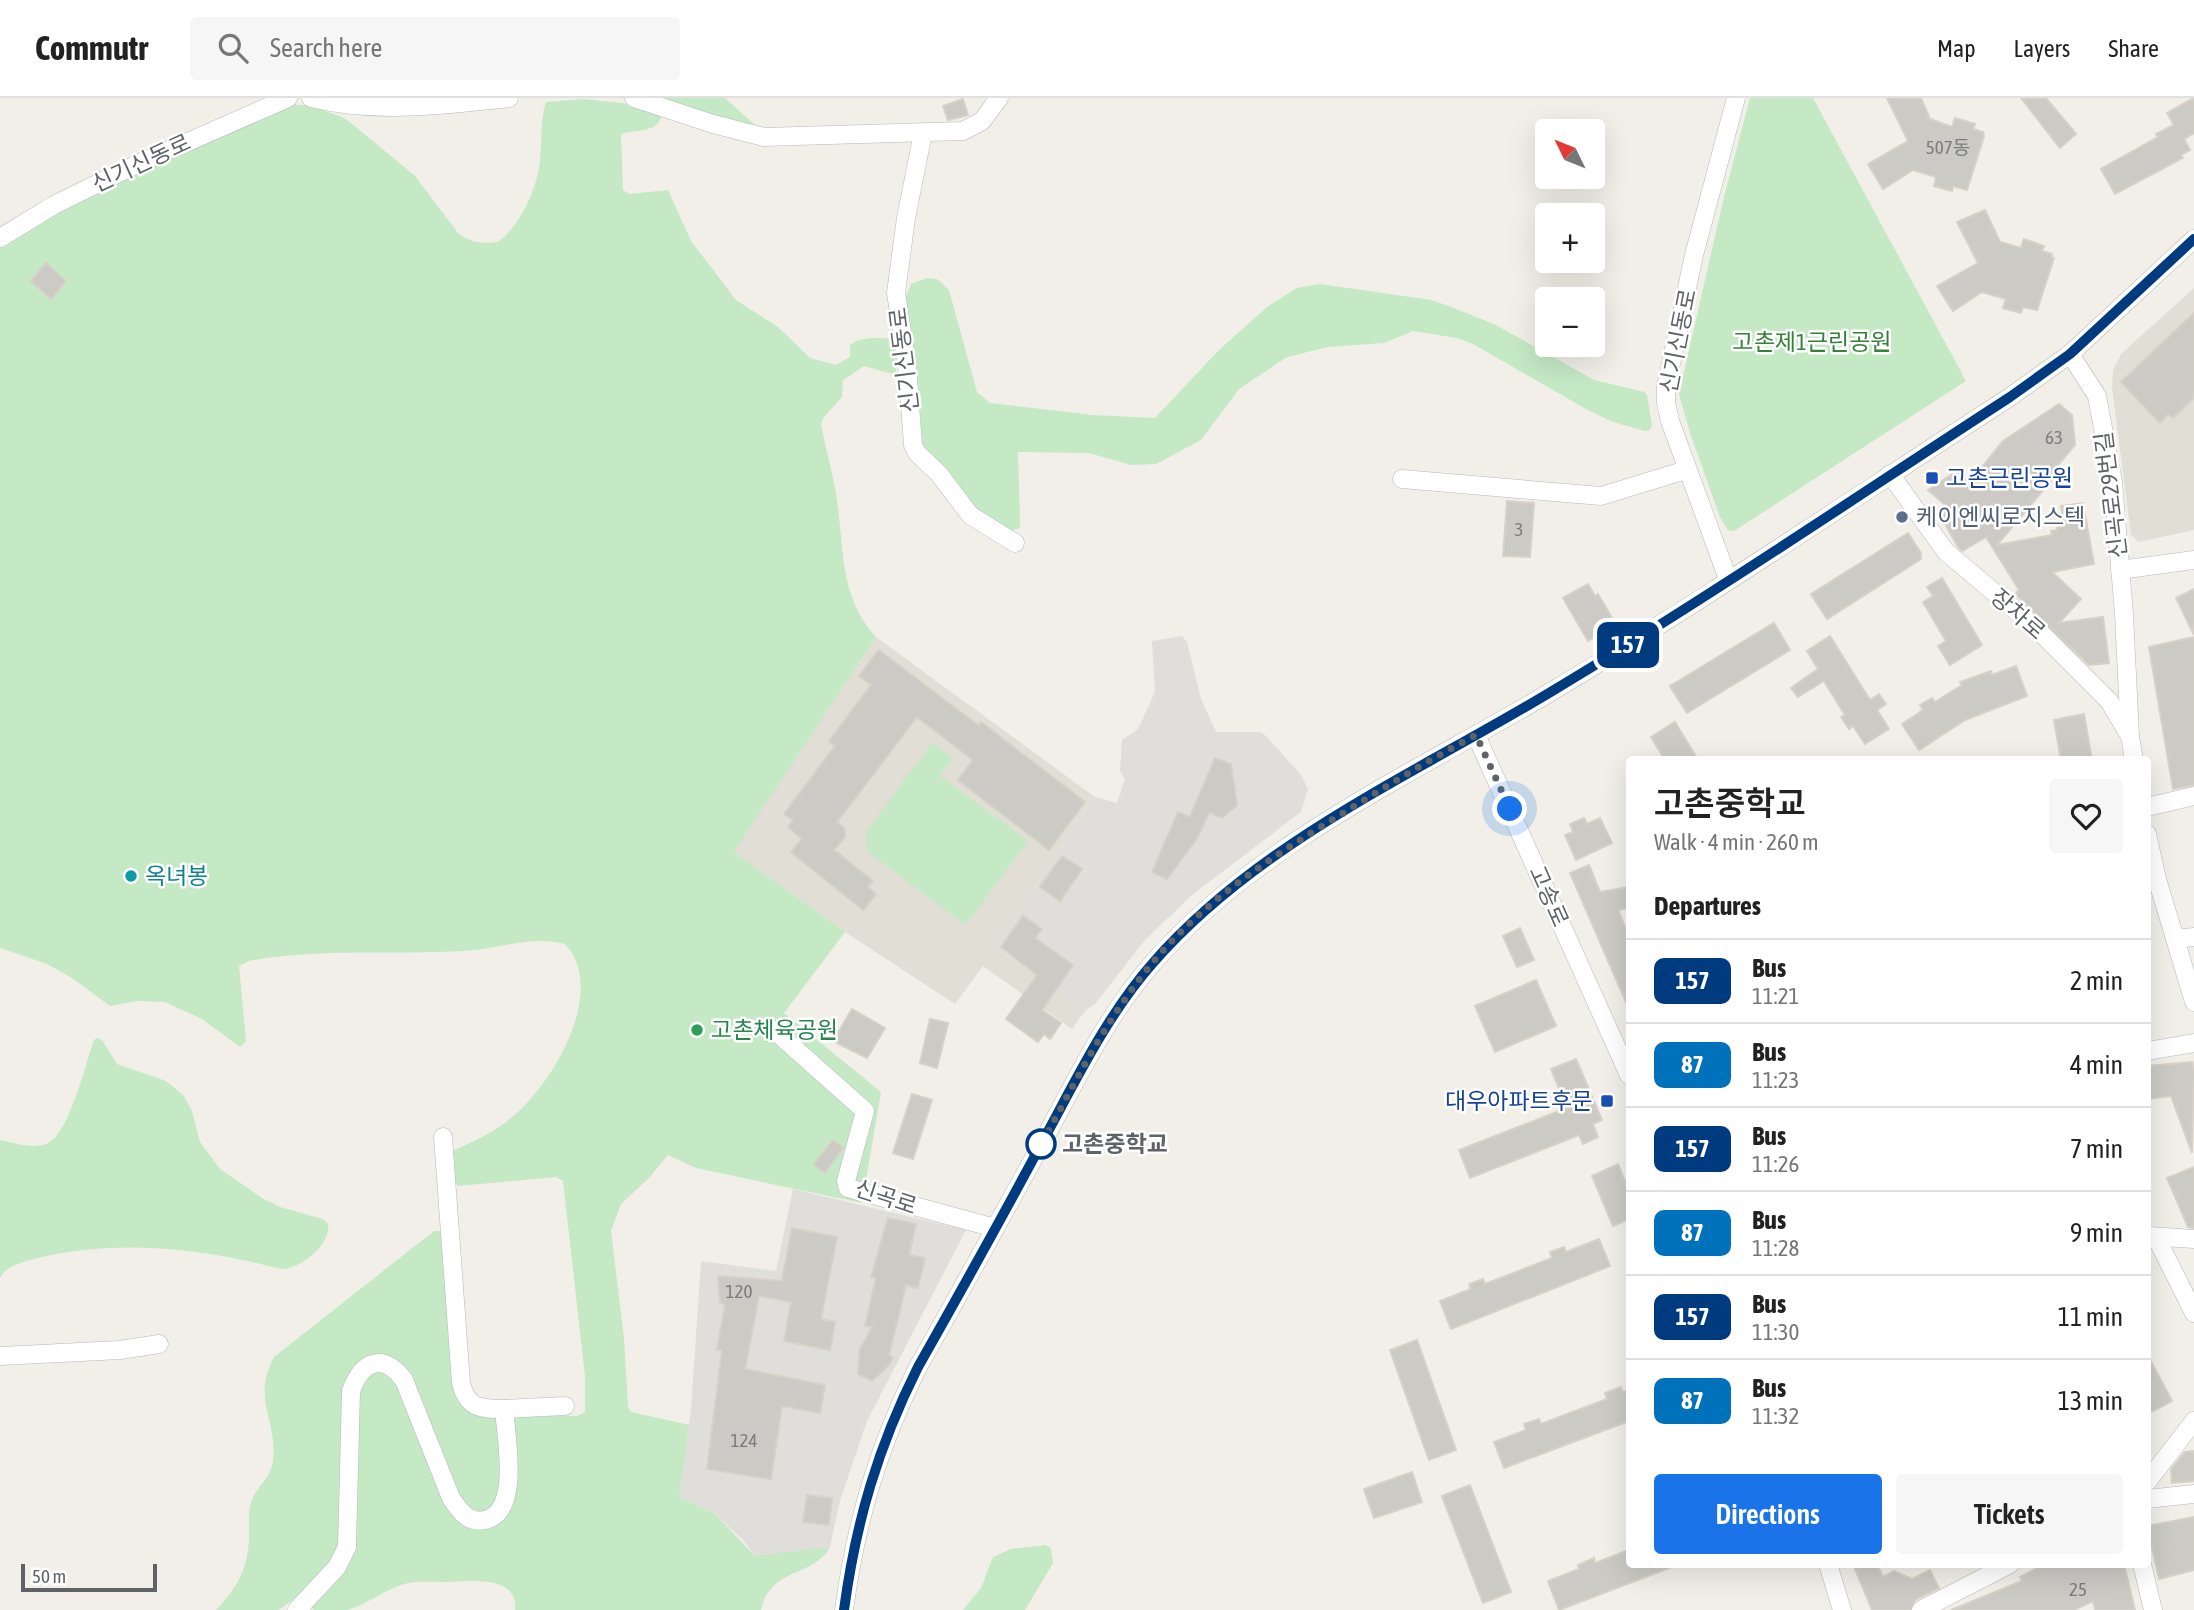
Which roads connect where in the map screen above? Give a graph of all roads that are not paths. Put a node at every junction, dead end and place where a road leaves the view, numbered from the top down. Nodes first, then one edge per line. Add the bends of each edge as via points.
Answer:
1 (288, 98) edge
2 (311, 98) edge
3 (509, 98) edge
4 (634, 98) edge
5 (999, 98) edge
6 (1736, 98) edge
7 (923, 133) junction
8 (0, 238) edge
9 (2194, 239) edge
10 (2070, 354) junction
11 (1686, 470) junction
12 (1890, 474) junction
13 (1402, 479) dead end
14 (1014, 543) dead end
15 (2194, 560) edge
16 (2120, 570) junction
17 (1728, 579) junction
18 (1476, 735) junction
19 (2130, 736) junction
20 (2133, 756) edge
21 (2194, 796) edge
22 (2151, 806) edge
23 (2151, 848) edge
24 (2194, 937) edge
25 (2176, 939) junction
26 (2194, 1002) edge
27 (774, 1030) dead end
28 (2194, 1043) edge
29 (2151, 1050) edge
30 (1625, 1057) edge
31 (443, 1137) dead end
32 (995, 1228) junction
33 (2152, 1236) edge
34 (2194, 1239) edge
35 (2194, 1314) edge
36 (159, 1345) dead end
37 (0, 1356) edge
38 (565, 1406) dead end
39 (504, 1409) junction
40 (2194, 1421) edge
41 (2151, 1477) edge
42 (2194, 1494) edge
43 (2151, 1499) edge
44 (1829, 1568) edge
45 (2002, 1568) edge
46 (2143, 1568) edge
47 (297, 1610) edge
48 (844, 1610) edge
49 (1842, 1610) edge
50 (1921, 1610) edge
51 (2153, 1610) edge

1 - 8 street, 신기신동로 via 64,200
2 - 3 street via 340,105 412,107
4 - 7 street via 764,137
5 - 7 street via 973,127
6 - 11 street, 신기신동로 via 1694,255 1666,387 1666,403
7 - 14 street, 신기신동로 via 896,293 913,445 970,515
9 - 10 street
10 - 12 street
10 - 16 street, 신곡로29번길 via 2089,381 2102,414
11 - 13 street via 1601,496
11 - 17 street, 신기신동로
12 - 17 street
12 - 19 street, 장차로 via 1946,552 2033,625 2098,688
15 - 16 street, 신곡로29번길
16 - 19 street
17 - 18 street via 1609,657
18 - 30 street, 고송로
18 - 32 street via 1267,861 1214,900 1183,930 1149,967 1094,1049
19 - 20 street, 장차로
21 - 22 street
23 - 25 street
24 - 25 street
25 - 26 street
27 - 32 street, 신곡로 via 865,1111 848,1188
28 - 29 street
31 - 39 street via 461,1383 478,1409
32 - 48 street via 893,1417 863,1506
33 - 34 street
33 - 35 street
36 - 37 street
38 - 39 street
39 - 47 street via 509,1490 505,1505 495,1517 471,1520 451,1498 395,1367 373,1363 364,1368 351,1391 347,1547 337,1567
40 - 41 street
42 - 43 street
44 - 49 street
45 - 50 street
46 - 51 street

